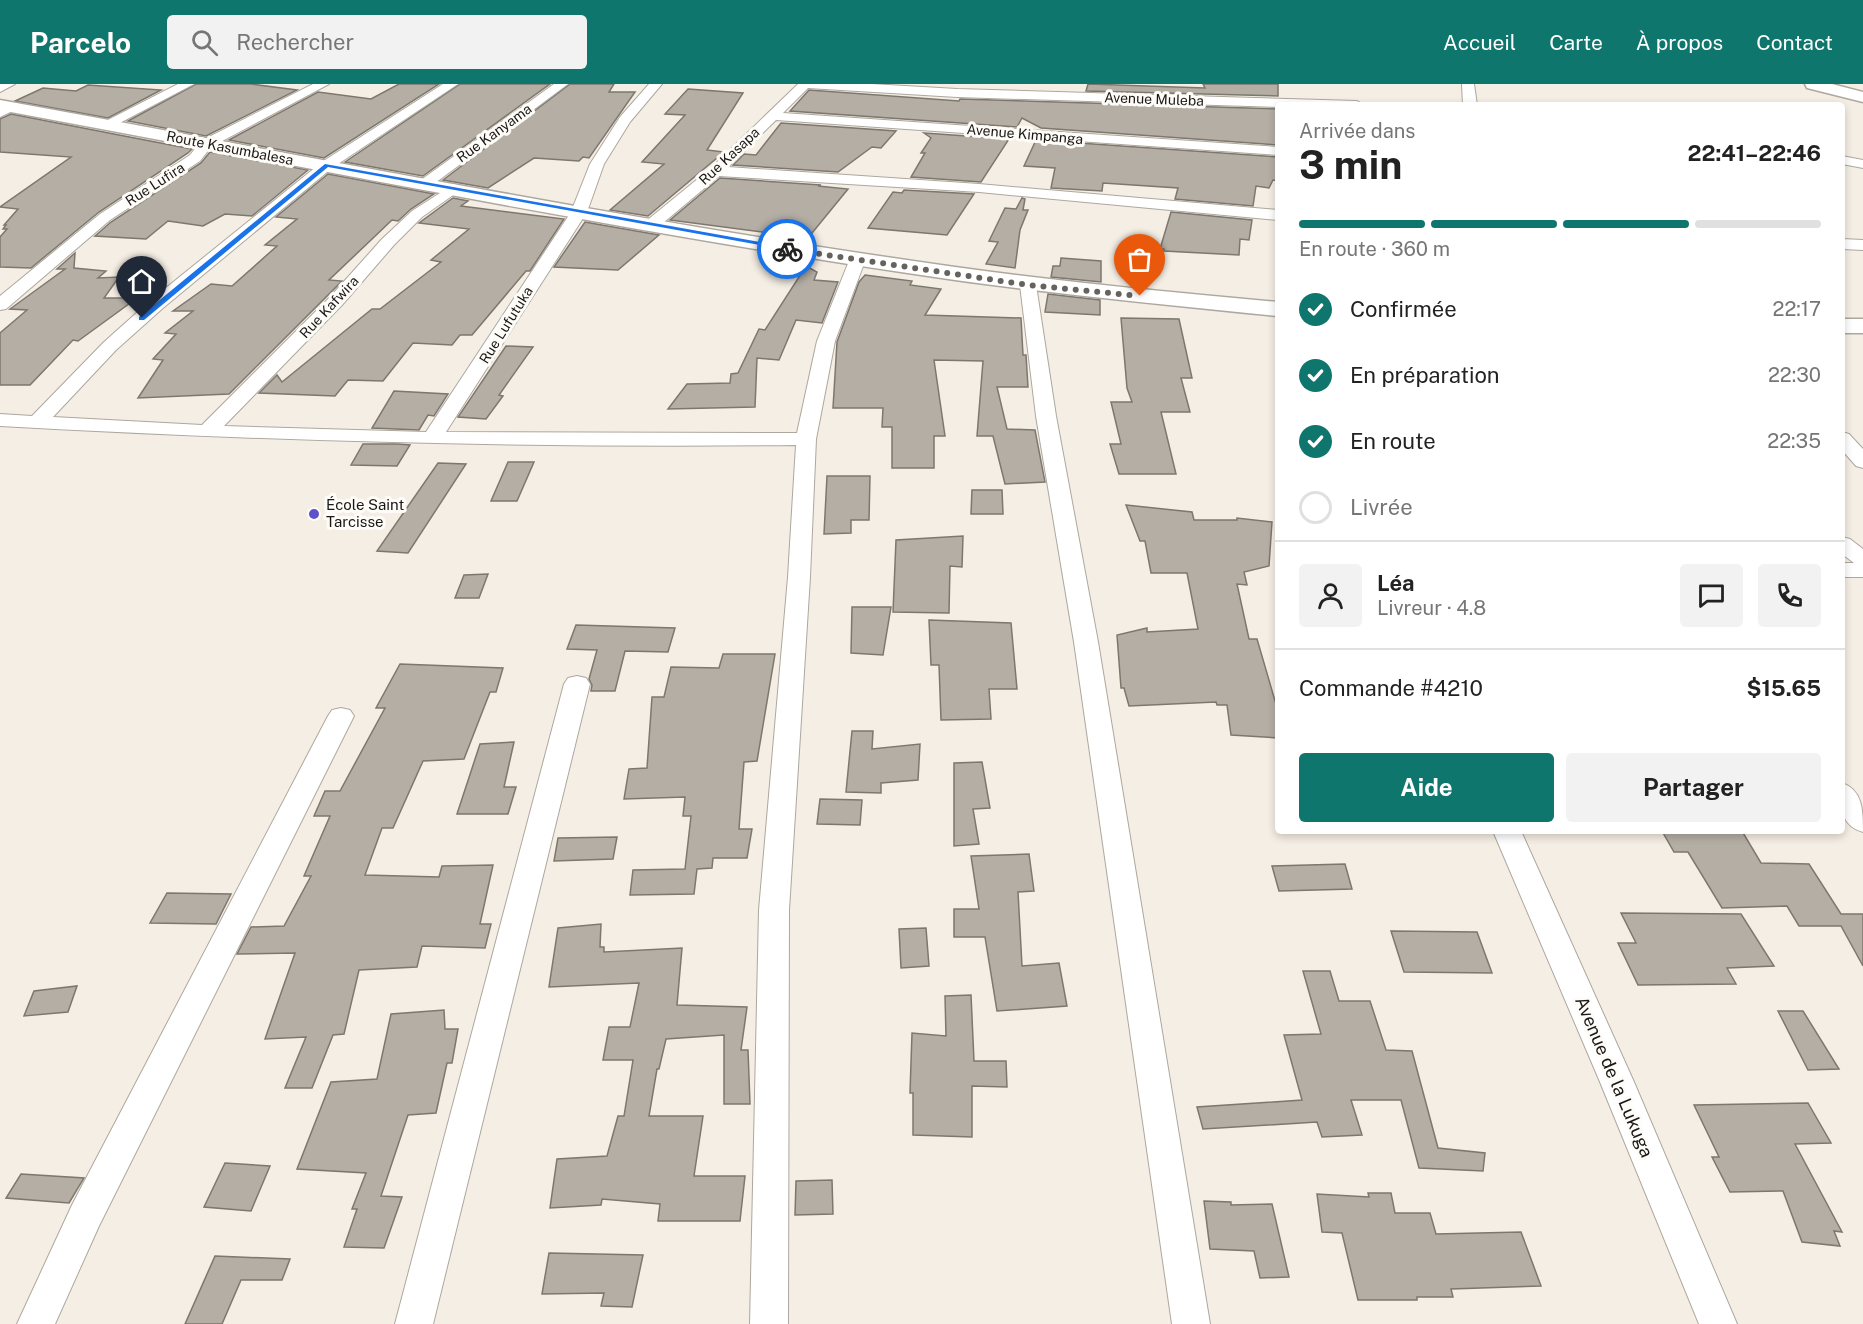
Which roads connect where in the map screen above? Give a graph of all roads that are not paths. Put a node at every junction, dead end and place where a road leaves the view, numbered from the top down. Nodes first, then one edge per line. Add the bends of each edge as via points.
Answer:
1 (9, 84) edge
2 (188, 84) edge
3 (323, 84) edge
4 (452, 84) edge
5 (562, 84) edge
6 (656, 84) edge
7 (806, 84) edge
8 (1468, 84) edge
9 (1813, 84) edge
10 (0, 88) edge
11 (1863, 97) edge
12 (1470, 102) edge
13 (1275, 103) edge
14 (5, 108) edge
15 (771, 116) junction
16 (107, 124) junction
17 (206, 144) junction
18 (1275, 151) edge
19 (1845, 161) edge
20 (1863, 164) edge
21 (327, 165) junction
22 (716, 171) junction
23 (426, 183) junction
24 (454, 188) junction
25 (579, 212) junction
26 (1275, 215) edge
27 (651, 225) junction
28 (1845, 244) edge
29 (1863, 245) edge
30 (857, 261) junction
31 (1028, 285) junction
32 (0, 305) edge
33 (1275, 311) edge
34 (1845, 326) edge
35 (1863, 326) edge
36 (0, 420) edge
37 (37, 422) junction
38 (208, 430) junction
39 (432, 438) junction
40 (806, 439) junction
41 (1845, 441) edge
42 (1863, 462) edge
43 (1845, 546) edge
44 (1863, 559) edge
45 (1845, 570) edge
46 (1863, 570) edge
47 (577, 684) dead end
48 (341, 716) dead end
49 (1845, 796) edge
50 (1863, 822) edge
51 (1508, 834) edge
52 (36, 1324) edge
53 (414, 1324) edge
54 (769, 1324) edge
55 (1191, 1324) edge
56 (1718, 1324) edge

1 - 10 street
2 - 16 street
3 - 17 street, Rue Lufira
4 - 21 street
5 - 23 street, Rue Kanyama
6 - 25 street, Rue Lufutuka via 625,120 597,164
7 - 13 street, Avenue Muleba via 957,93
7 - 15 street, Rue Kasapa
8 - 12 street
9 - 11 main road
14 - 16 main road, Route Kasumbalesa
15 - 18 street, Avenue Kimpanga
15 - 22 street, Rue Kasapa
16 - 17 main road, Route Kasumbalesa
17 - 21 main road, Route Kasumbalesa
17 - 32 street, Rue Lufira via 195,158 105,217
19 - 20 street
21 - 23 main road, Route Kasumbalesa
21 - 37 street via 149,311
22 - 26 street via 991,189
22 - 27 street, Rue Kasapa
23 - 24 main road, Route Kasumbalesa
24 - 25 main road, Route Kasumbalesa
24 - 38 street, Rue Kafwira via 417,214
25 - 27 main road, Route Kasumbalesa
25 - 39 street, Rue Lufutuka
27 - 30 main road, Route Kasumbalesa
28 - 29 street
30 - 31 main road, Route Kasumbalesa
30 - 40 street via 826,341
31 - 33 main road, Route Kasumbalesa
31 - 55 street
34 - 35 main road
36 - 37 street
37 - 38 street
38 - 39 street
39 - 40 street
40 - 54 street via 800,577 774,910
41 - 42 street
43 - 44 street
45 - 46 street
47 - 53 street
48 - 52 street via 85,1217
49 - 50 street
51 - 56 street, Avenue de la Lukuga

